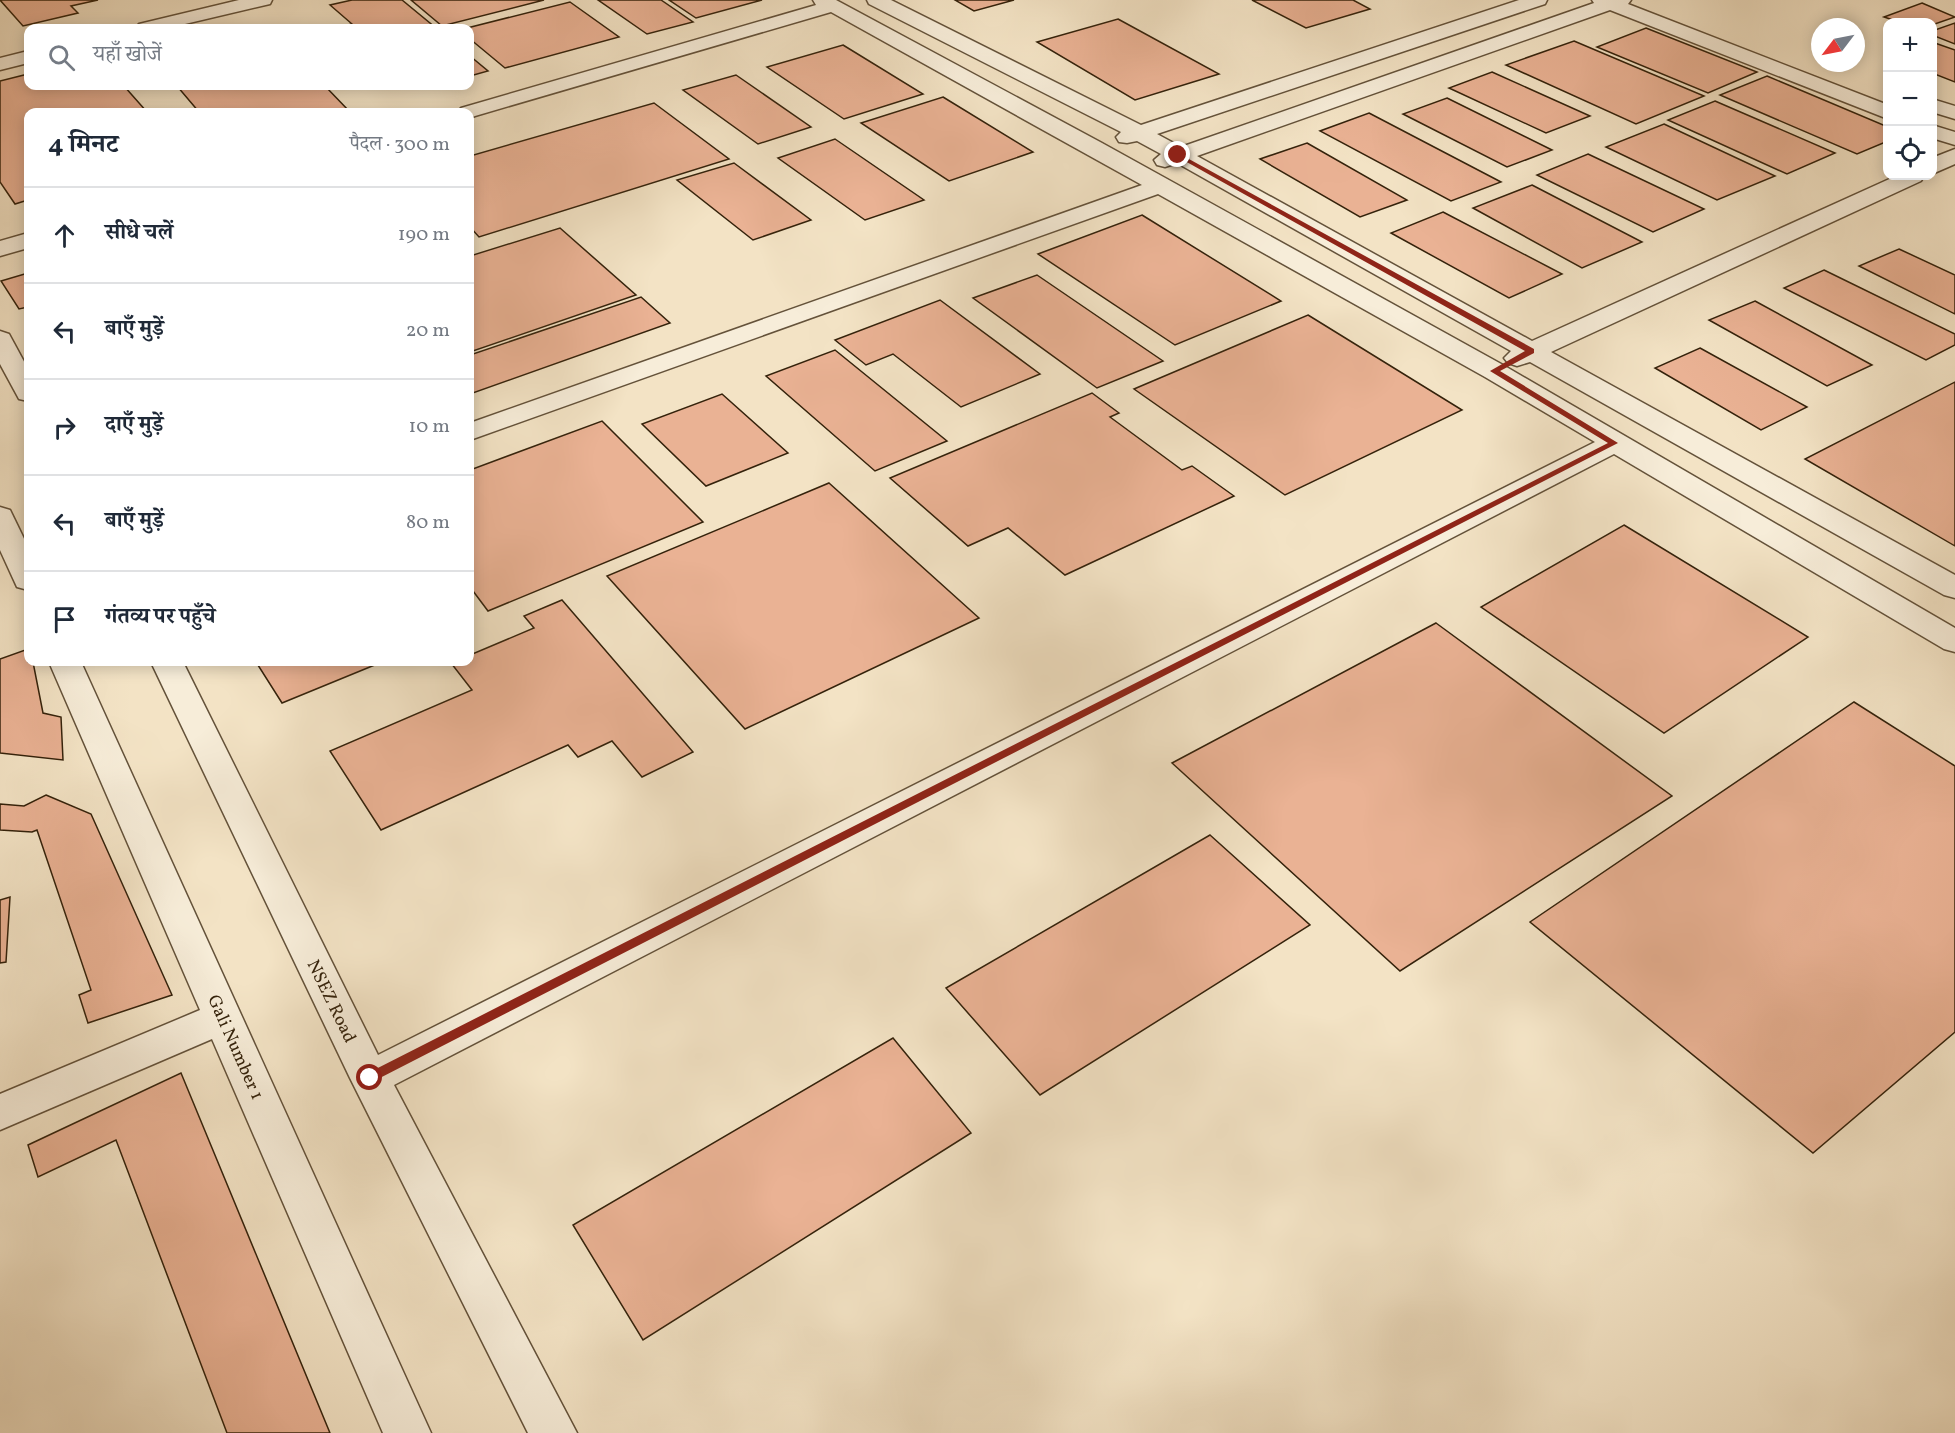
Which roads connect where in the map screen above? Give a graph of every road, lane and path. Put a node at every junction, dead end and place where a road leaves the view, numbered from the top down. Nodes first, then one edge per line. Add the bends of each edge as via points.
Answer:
1 (263, 0) edge
2 (876, 0) edge
3 (1538, 0) edge
4 (1650, 0) edge
5 (1611, 1) edge
6 (827, 3) edge
7 (1704, 20) dead end
8 (163, 24) edge
9 (24, 58) edge
10 (0, 64) edge
11 (1937, 107) edge
12 (474, 110) edge
13 (1883, 111) edge
14 (1955, 113) edge
15 (1937, 132) edge
16 (1139, 133) junction
17 (1955, 139) edge
18 (1094, 148) junction
19 (1178, 155) junction
20 (1955, 156) edge
21 (1937, 165) edge
22 (1134, 171) junction
23 (1905, 180) edge
24 (1160, 186) junction
25 (24, 241) edge
26 (0, 249) edge
27 (0, 339) edge
28 (1531, 351) junction
29 (1494, 371) junction
30 (24, 385) edge
31 (474, 431) edge
32 (1614, 443) junction
33 (0, 516) edge
34 (24, 571) edge
35 (1955, 588) edge
36 (1955, 642) edge
37 (67, 666) edge
38 (169, 666) edge
39 (223, 1017) junction
40 (370, 1078) junction
41 (0, 1112) edge
42 (407, 1433) edge
43 (553, 1433) edge

1 - 8 street
2 - 16 street
3 - 16 street
4 - 7 street
5 - 13 street
5 - 19 street
6 - 12 street
6 - 18 street
9 - 10 street
11 - 14 street
15 - 17 street
16 - 18 street
16 - 19 street
18 - 22 street
19 - 22 street
19 - 28 street
20 - 21 street
22 - 24 street
23 - 28 street
24 - 29 street
24 - 31 street
25 - 26 street
27 - 30 street
28 - 29 street
28 - 35 street
29 - 32 street
32 - 36 street
32 - 40 street
33 - 34 street
37 - 39 street, Gali Number 1
38 - 40 street, NSEZ Road
39 - 41 street
39 - 42 street, Gali Number 1
40 - 43 street, NSEZ Road

